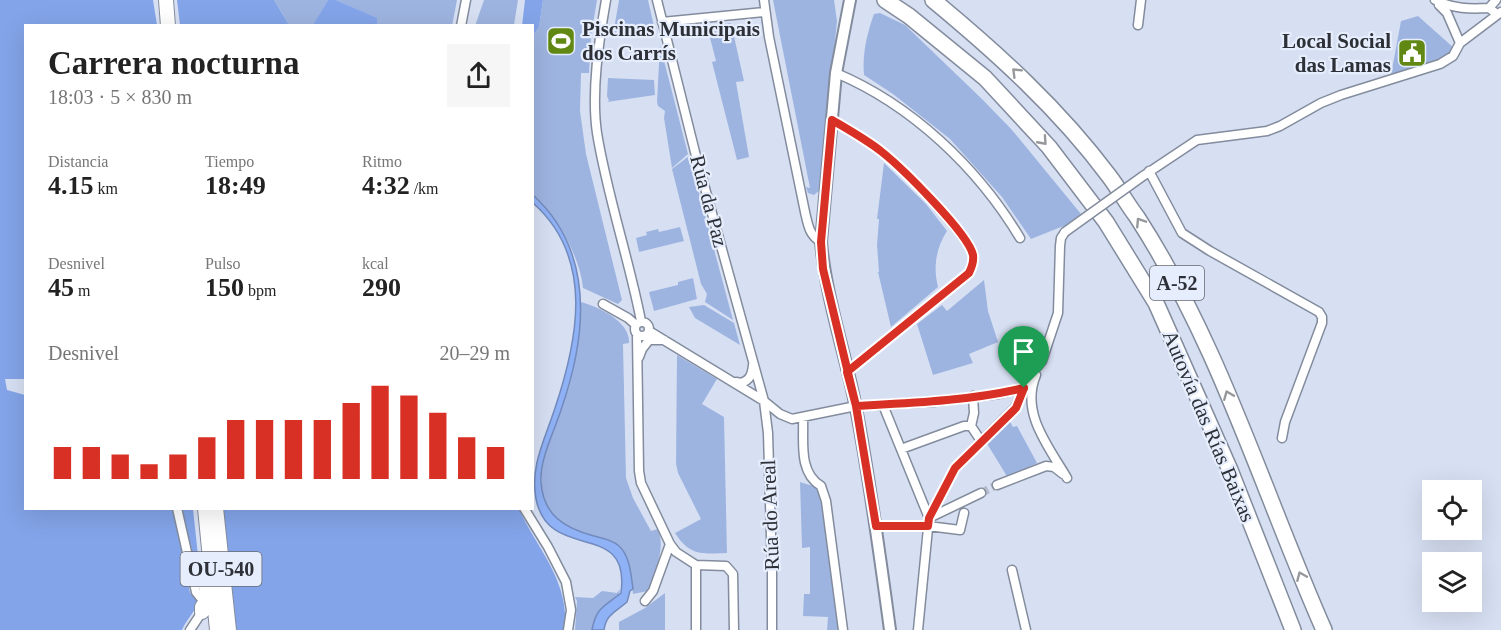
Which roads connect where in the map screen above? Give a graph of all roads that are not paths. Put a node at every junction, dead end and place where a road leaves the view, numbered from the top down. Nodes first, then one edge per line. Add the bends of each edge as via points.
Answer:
1 (166, 0) edge
2 (466, 0) edge
3 (606, 0) edge
4 (657, 0) edge
5 (764, 0) edge
6 (850, 0) edge
7 (885, 0) edge
8 (933, 0) edge
9 (1141, 0) edge
10 (1435, 0) edge
11 (1496, 0) edge
12 (1489, 8) junction
13 (765, 12) junction
14 (1499, 13) edge
15 (662, 22) junction
16 (168, 24) edge
17 (461, 24) edge
18 (1138, 25) dead end
19 (1460, 43) junction
20 (836, 73) junction
21 (832, 120) junction
22 (1146, 173) junction
23 (1020, 238) dead end
24 (821, 242) junction
25 (603, 304) dead end
26 (638, 327) junction
27 (666, 340) junction
28 (1042, 361) junction
29 (754, 362) junction
30 (637, 366) junction
31 (847, 372) junction
32 (731, 381) junction
33 (1024, 388) junction
34 (973, 396) junction
35 (764, 401) junction
36 (883, 405) junction
37 (856, 406) junction
38 (804, 417) junction
39 (971, 426) junction
40 (1282, 438) dead end
41 (981, 441) junction
42 (901, 449) junction
43 (997, 485) tunnel mouth
44 (981, 493) tunnel mouth
45 (177, 510) edge
46 (200, 510) edge
47 (205, 510) edge
48 (216, 510) edge
49 (525, 510) edge
50 (964, 513) dead end
51 (929, 522) junction
52 (876, 526) junction
53 (670, 544) junction
54 (696, 565) junction
55 (1012, 570) dead end
56 (645, 601) dead end
57 (212, 602) junction
58 (190, 630) edge
59 (212, 630) edge
60 (217, 630) edge
61 (223, 630) edge
62 (229, 630) edge
63 (568, 630) edge
64 (696, 630) edge
65 (734, 630) edge
66 (772, 630) edge
67 (843, 630) edge
68 (890, 630) edge
69 (918, 630) edge
70 (1026, 630) edge
71 (1293, 630) edge
72 (1324, 630) edge

1 - 16 main road
2 - 17 street
3 - 26 street via 599,39 597,131
4 - 15 street, Rúa da Paz
5 - 13 street
6 - 20 street
7 -> 71 highway, Autovía das Rías Baixas / A-52 via 985,78 1049,147 1106,222 1156,303 1230,470
72 -> 8 highway, Autovía das Rías Baixas / A-52 via 1218,370 1158,251 1110,176 1053,109 989,46
9 - 18 street
10 - 12 street via 1462,9
10 - 19 street via 1447,13
11 - 12 street
12 - 14 street
13 - 15 street
13 - 24 street via 805,212 810,232
14 - 19 street
15 - 29 street, Rúa da Paz
19 - 22 street via 1453,56 1440,64 1341,95 1267,131 1197,140
20 - 21 street
20 - 23 street via 908,115 947,147 1006,214
21 - 24 street
21 - 31 street via 888,157 944,214 973,255 969,273
22 - 28 street, bridge via 1061,238 1058,313
22 - 40 street via 1182,233 1322,317
24 - 31 street via 823,269
25 - 26 street
26 - 27 street via 644,336 649,331
26 - 30 street
27 - 30 street via 655,339 645,344
27 - 32 street
28 - 33 street
28 - 43 street via 1033,383 1033,418 1067,478 1054,467 1046,466
29 - 32 street via 748,381
29 - 35 street, Rúa da Paz
30 - 53 street via 641,483
31 - 37 street
32 - 35 street
33 - 34 street
33 - 41 street via 1016,408
34 - 36 street
34 - 39 street
35 - 38 street via 786,417
35 - 66 street, Rúa do Areal
36 - 37 street
36 - 42 street
37 - 38 street
37 - 52 street
38 - 67 street via 805,467 821,486 826,501
39 - 41 street
39 - 42 street
41 - 51 street via 955,468
42 - 51 street
44 - 51 street
45 - 57 street via 196,592
46 - 57 main road via 208,599
47 - 57 main road, OU-540
48 - 57 main road, OU-540 via 218,539
49 - 63 street via 566,582 571,610
50 - 51 street via 960,530
51 - 52 street
51 - 69 street
52 - 68 street
53 - 54 street
53 - 56 street via 653,591
54 - 64 street
54 - 65 street via 726,566 733,574
55 - 70 street
57 - 58 street
57 - 59 main road
57 - 60 main road, OU-540
57 - 61 main road
57 - 62 main road, OU-540

